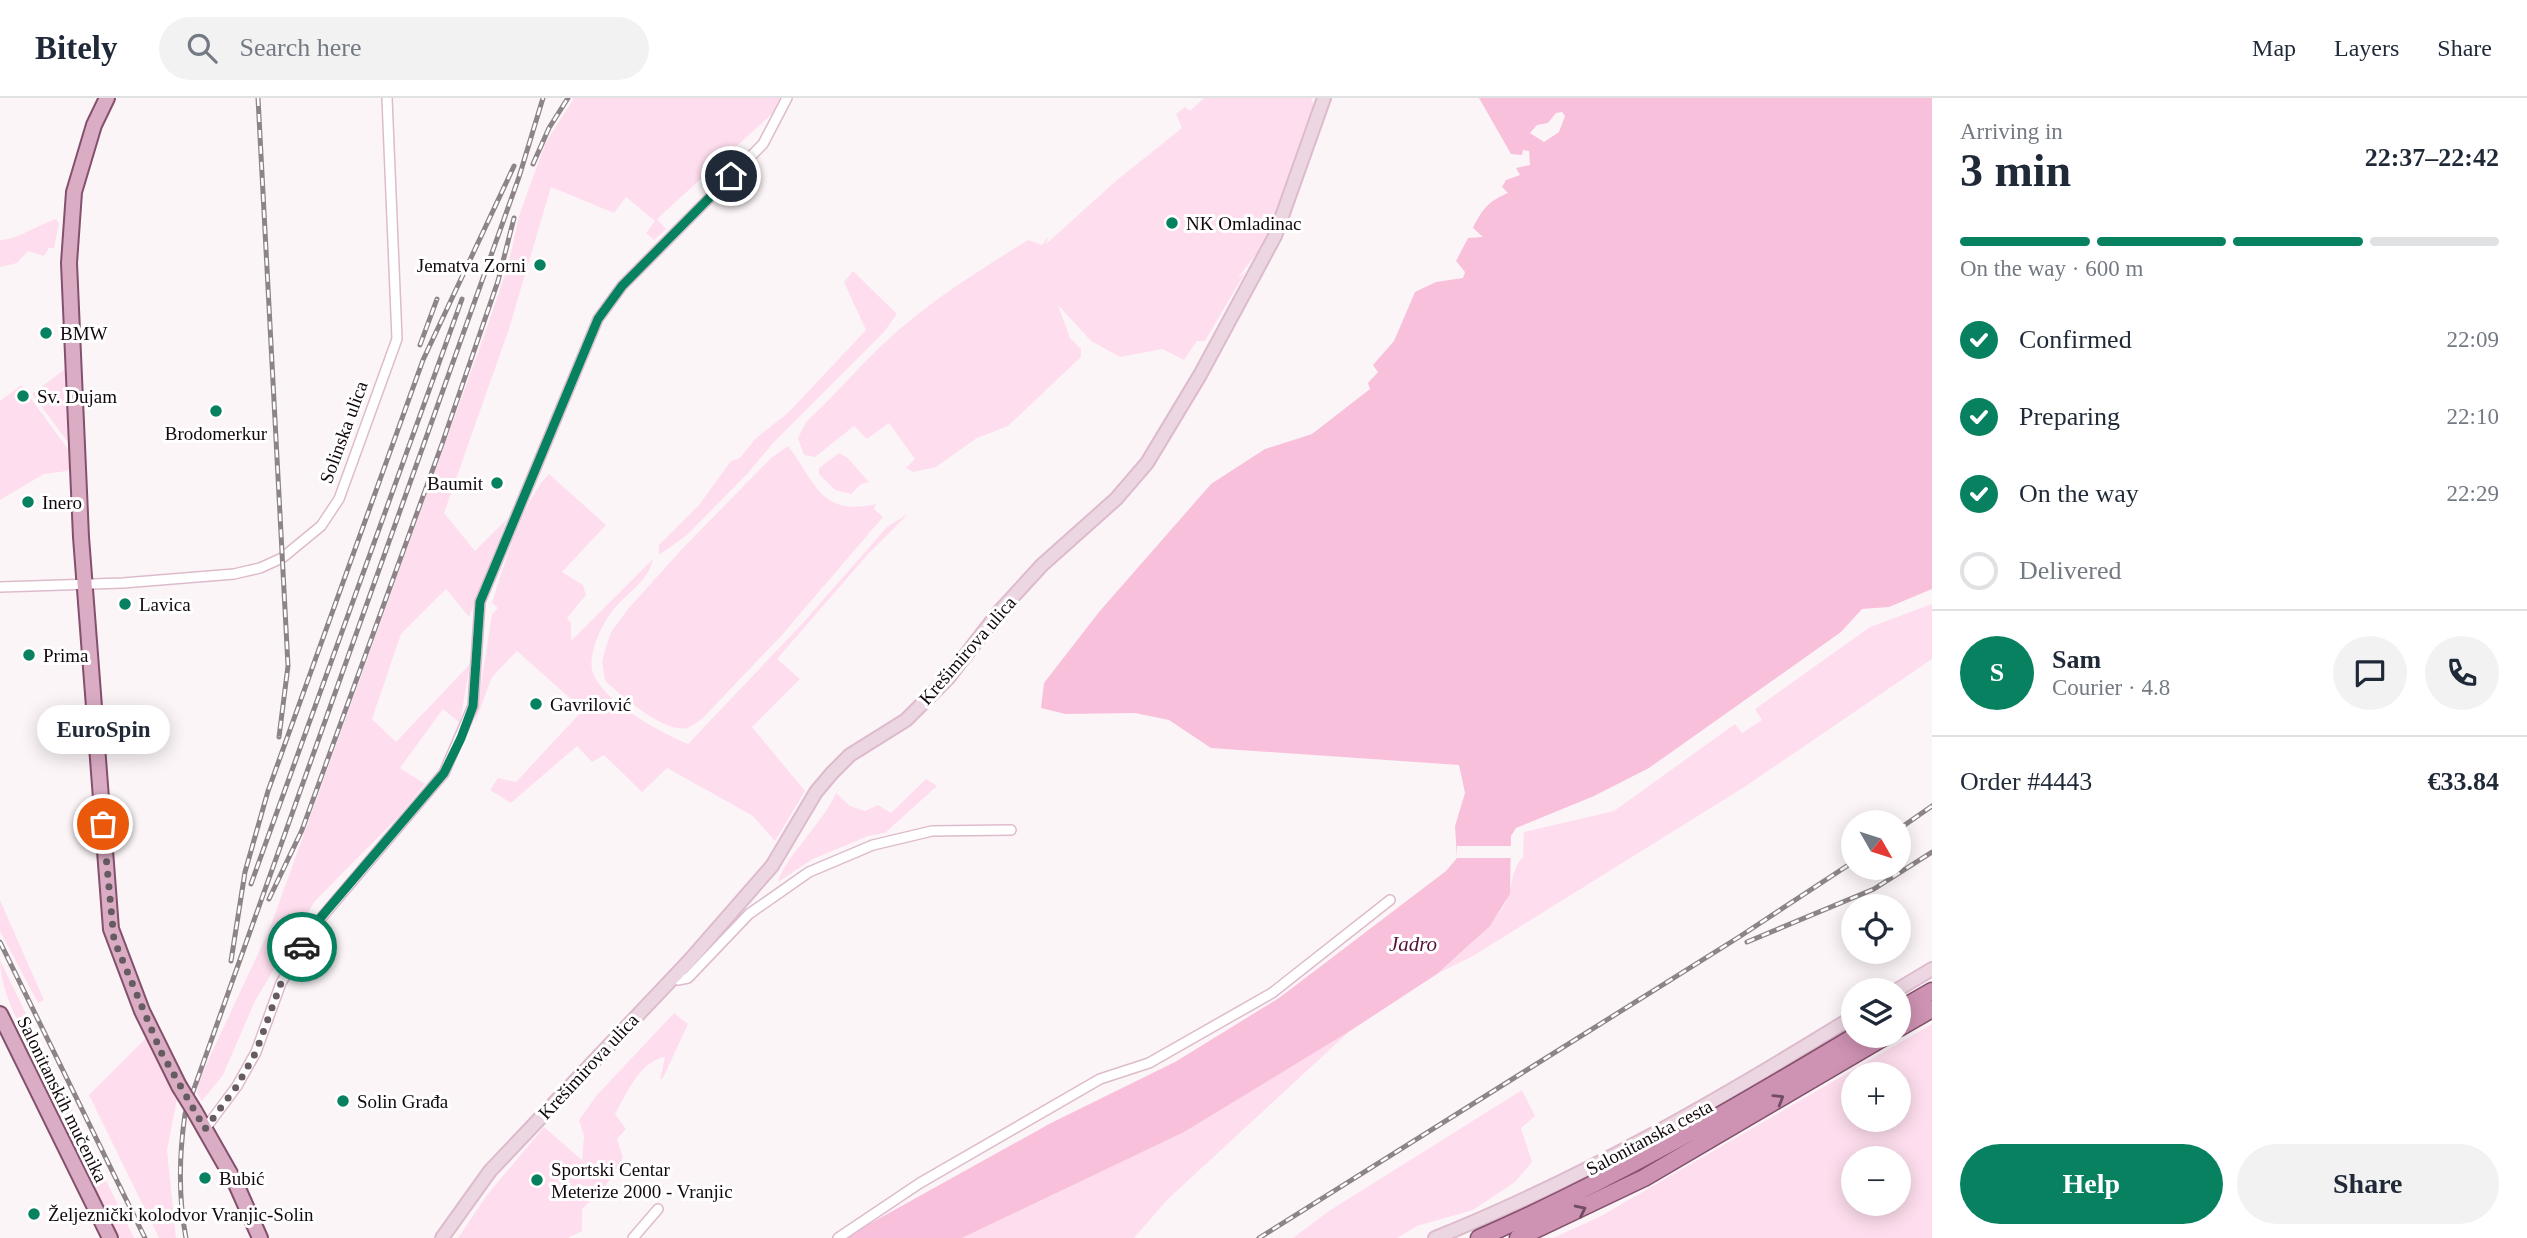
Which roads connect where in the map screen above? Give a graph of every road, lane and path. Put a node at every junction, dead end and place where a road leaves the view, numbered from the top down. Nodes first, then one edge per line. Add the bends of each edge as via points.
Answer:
1 (107, 98) edge
2 (387, 98) edge
3 (787, 98) edge
4 (1324, 98) edge
5 (86, 584) junction
6 (0, 587) edge
7 (1011, 831) dead end
8 (1390, 901) dead end
9 (1932, 969) edge
10 (672, 977) junction
11 (1911, 981) edge
12 (1932, 990) edge
13 (1911, 1003) edge
14 (1932, 1009) edge
15 (0, 1014) edge
16 (1911, 1021) edge
17 (1841, 1024) edge
18 (1841, 1044) edge
19 (1866, 1048) edge
20 (205, 1129) junction
21 (658, 1209) dead end
22 (251, 1214) junction
23 (110, 1238) edge
24 (250, 1238) edge
25 (260, 1238) edge
26 (442, 1238) edge
27 (633, 1238) edge
28 (838, 1238) edge
29 (1435, 1238) edge
30 (1479, 1238) edge
31 (1518, 1238) edge

1 - 5 main road via 74,192 69,263
2 - 5 street, Solinska ulica via 397,339 339,499 303,544 260,568 223,576
3 - 20 street via 763,144 622,286 598,319 480,602 473,706 444,773 316,923 281,983 256,1052
4 - 10 main road, Krešimirova ulica via 1275,236 1147,463 1116,499 1042,565 923,703 832,773 772,866
5 - 6 street, Solinska ulica
5 - 20 main road, bridge via 111,929 149,1028
7 - 10 street via 932,831 873,845 809,872 749,914 688,978
8 - 28 street via 1272,993 1149,1063 1100,1079 920,1184
9 - 11 main road
10 - 26 main road, Krešimirova ulica via 490,1171
12 - 13 highway
14 - 16 highway
15 - 23 main road, Salonitanskih mučenika
17 - 29 main road, Salonitanska cesta via 1630,1147
18 - 30 highway via 1564,1202
31 -> 19 highway via 1644,1178
20 - 22 main road
21 - 27 street
22 - 24 main road
22 - 25 main road

